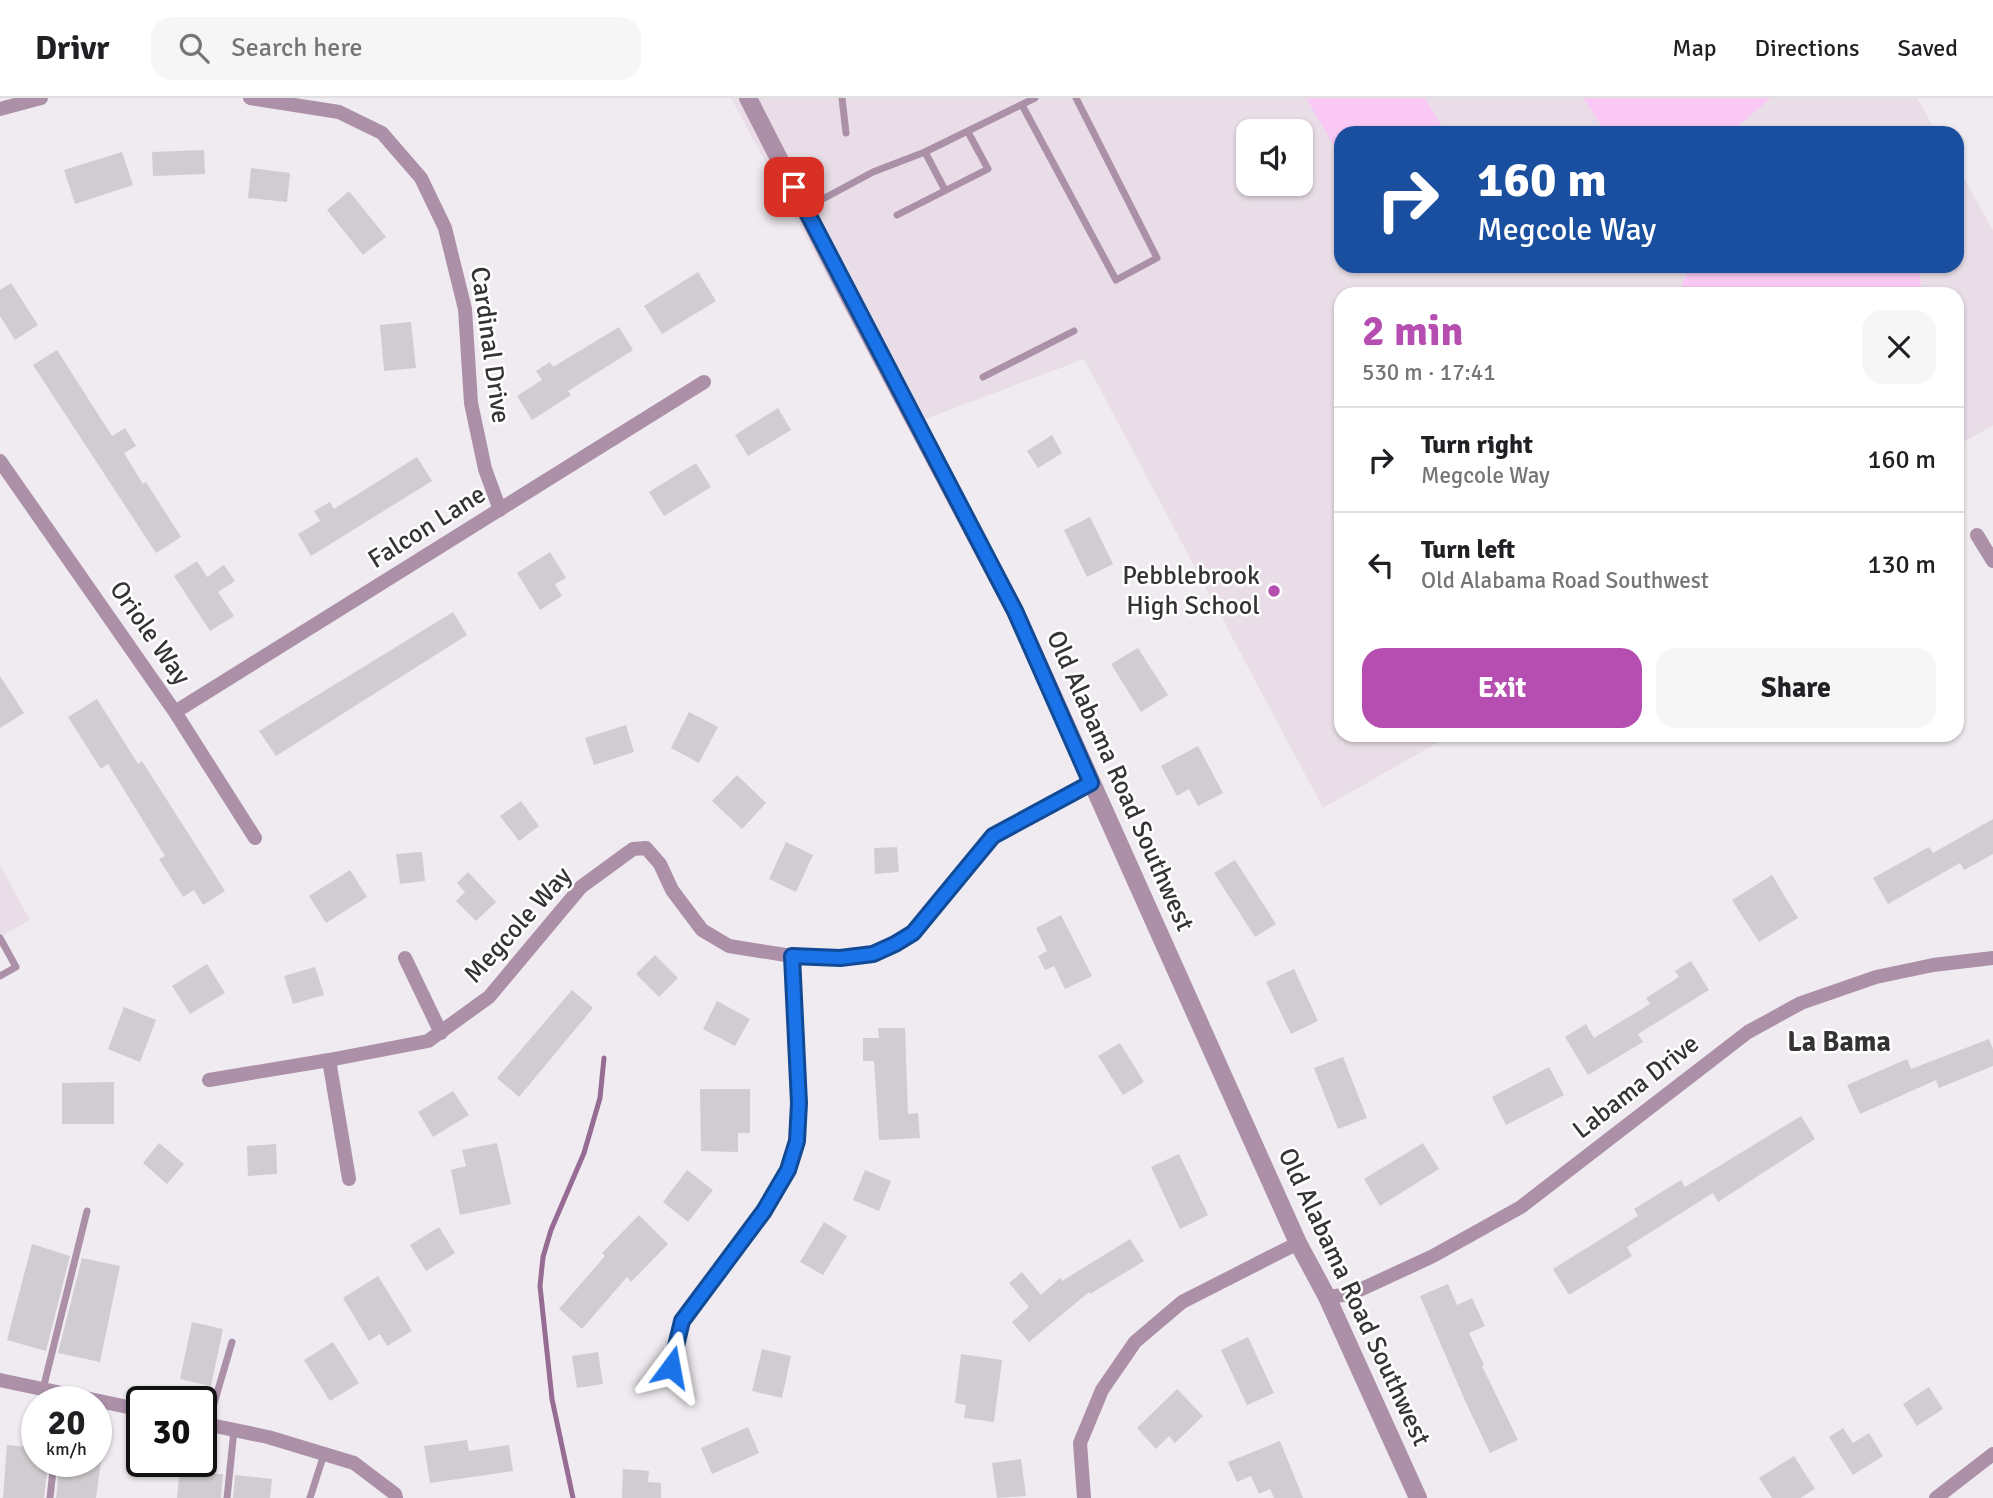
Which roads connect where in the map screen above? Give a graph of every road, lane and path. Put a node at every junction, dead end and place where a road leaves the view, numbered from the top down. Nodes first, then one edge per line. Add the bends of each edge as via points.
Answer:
1 (41, 98) edge
2 (250, 98) edge
3 (748, 98) edge
4 (842, 98) edge
5 (1035, 98) edge
6 (1076, 98) edge
7 (1022, 104) junction
8 (0, 109) edge
9 (968, 132) junction
10 (846, 133) dead end
11 (925, 152) junction
12 (945, 190) junction
13 (805, 209) junction
14 (897, 215) dead end
15 (1074, 331) dead end
16 (983, 377) dead end
17 (704, 382) dead end
18 (0, 461) edge
19 (500, 510) junction
20 (1977, 535) dead end
21 (1993, 561) edge
22 (175, 712) junction
23 (1091, 783) junction
24 (255, 838) dead end
25 (0, 938) edge
26 (792, 956) junction
27 (405, 958) dead end
28 (1993, 958) edge
29 (0, 976) edge
30 (441, 1033) junction
31 (329, 1060) junction
32 (209, 1080) dead end
33 (349, 1179) dead end
34 (87, 1211) dead end
35 (1298, 1243) junction
36 (1327, 1297) junction
37 (232, 1342) dead end
38 (671, 1367) dead end
39 (0, 1380) edge
40 (29, 1386) edge
41 (44, 1386) edge
42 (217, 1386) edge
43 (217, 1426) edge
44 (234, 1429) junction
45 (324, 1454) junction
46 (1993, 1454) edge
47 (52, 1477) edge
48 (50, 1498) edge
49 (227, 1498) edge
50 (310, 1498) edge
51 (396, 1498) edge
52 (1084, 1498) edge
53 (1418, 1498) edge
54 (1936, 1498) edge

1 - 8 street
2 - 19 street, Cardinal Drive via 339,112 382,133 421,178 445,228 465,309 471,403 485,469
3 - 13 street, Old Alabama Road Southwest
4 - 10 lane
5 - 7 lane
6 - 7 lane via 1157,258 1116,280
7 - 9 lane
9 - 11 lane
9 - 12 lane via 988,169
11 - 12 lane
11 - 13 lane via 873,172
12 - 14 lane
13 - 23 street, Old Alabama Road Southwest via 1015,611
15 - 16 lane
17 - 19 street, Falcon Lane
18 - 22 street, Oriole Way
19 - 22 street, Falcon Lane
20 - 21 street
22 - 24 street, Oriole Way
23 - 26 street, Megcole Way via 993,836 913,933 895,944 873,954 840,958
23 - 35 street, Old Alabama Road Southwest
25 - 29 lane via 16,967
26 - 30 street, Megcole Way via 729,946 702,930 672,890 660,864 646,849 632,849 581,887 489,997
26 - 38 street via 797,1141 788,1170 764,1211 682,1321
27 - 30 street
28 - 36 street, Labama Drive via 1876,978 1801,1003 1748,1032 1521,1207 1433,1256 1351,1294
30 - 31 street, Megcole Way via 428,1041
31 - 32 street, Megcole Way
31 - 33 street
34 - 41 lane
35 - 36 street, Old Alabama Road Southwest
35 - 52 street via 1182,1302 1135,1342 1102,1390 1080,1443
36 - 53 street, Old Alabama Road Southwest
37 - 42 lane
39 - 40 street
43 - 44 street
44 - 45 street
44 - 49 lane
45 - 50 lane
45 - 51 street via 354,1463
46 - 54 street
47 - 48 lane

